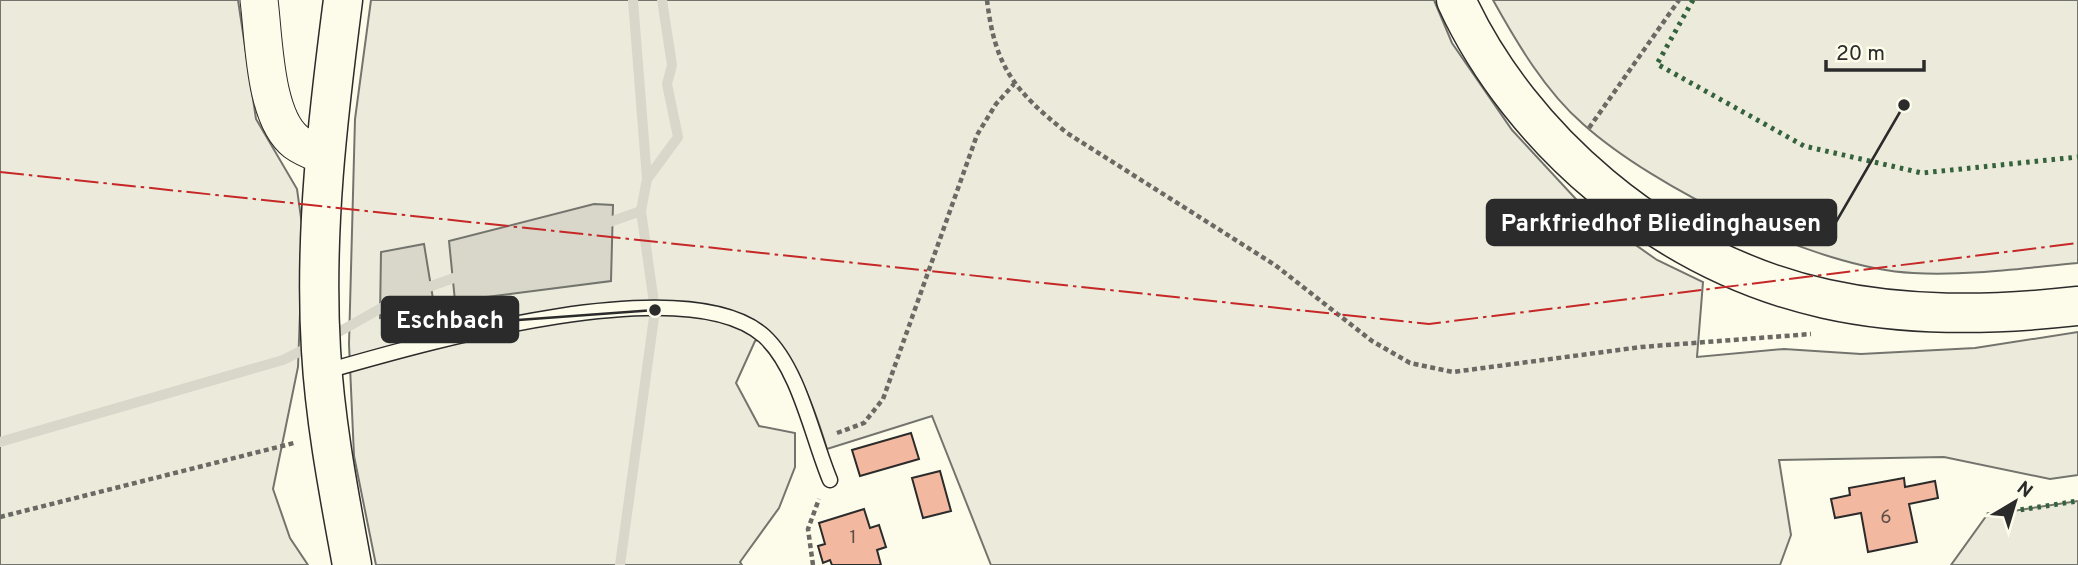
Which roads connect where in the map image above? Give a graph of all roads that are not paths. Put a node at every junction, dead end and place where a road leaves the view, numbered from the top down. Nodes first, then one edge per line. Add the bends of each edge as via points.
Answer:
1 (260, 0) edge
2 (343, 0) edge
3 (1456, 0) edge
4 (325, 156) junction
5 (2078, 306) edge
6 (322, 372) junction
7 (830, 480) road end
8 (352, 565) edge

1 - 4 street via 269,84 278,115 295,142
2 - 4 main road
3 - 5 main road via 1510,90 1568,159 1638,217 1693,251 1792,291 1863,307 1955,314
4 - 6 main road
6 - 7 lane via 495,327 580,313 647,308 724,316 765,337 786,365
6 - 8 main road

